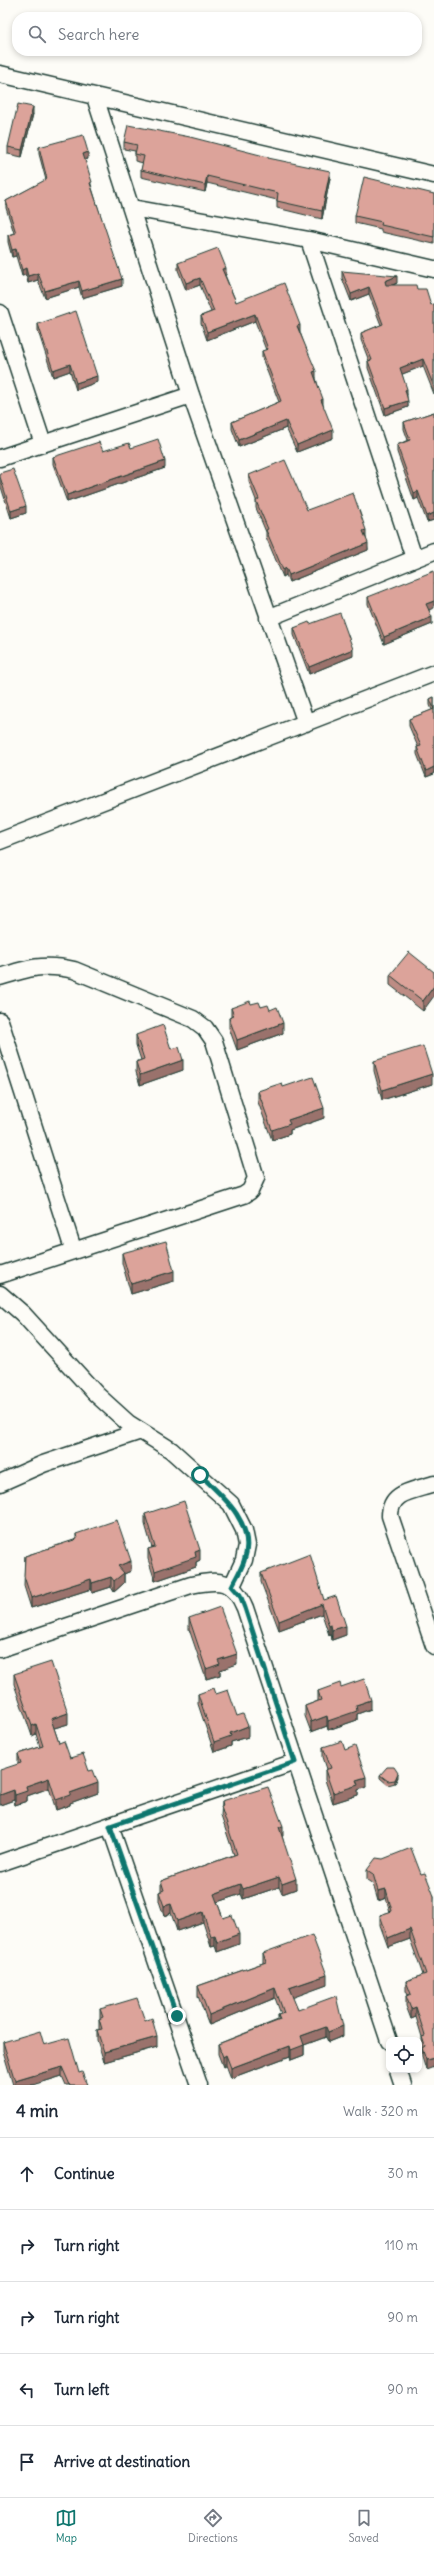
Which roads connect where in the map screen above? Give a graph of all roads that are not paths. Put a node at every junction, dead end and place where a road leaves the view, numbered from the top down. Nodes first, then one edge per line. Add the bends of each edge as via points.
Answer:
1 (0, 74) edge
2 (95, 97) junction
3 (434, 175) edge
4 (132, 208) junction
5 (309, 240) junction
6 (434, 269) edge
7 (0, 313) edge
8 (191, 395) junction
9 (43, 444) junction
10 (0, 458) edge
11 (434, 551) edge
12 (414, 558) junction
13 (268, 618) junction
14 (434, 673) edge
15 (306, 723) junction
16 (0, 842) edge
17 (0, 977) edge
18 (0, 1021) edge
19 (73, 1249) junction
20 (0, 1275) edge
21 (0, 1294) edge
22 (141, 1431) junction
23 (0, 1482) edge
24 (434, 1484) edge
25 (232, 1586) junction
26 (434, 1646) edge
27 (0, 1649) edge
28 (295, 1762) junction
29 (110, 1826) junction
30 (0, 1863) edge
31 (388, 2037) edge
32 (399, 2073) edge
33 (199, 2085) edge
34 (403, 2085) edge

1 - 2 street
2 - 3 street
2 - 4 street
4 - 5 street
4 - 8 street
5 - 6 street
5 - 12 street
7 - 9 street
8 - 9 street
8 - 13 street
9 - 10 street
11 - 12 street
12 - 13 street
13 - 15 street
14 - 15 street
15 - 16 street
17 - 19 street via 38,966 55,965 74,970 193,1019 205,1028 214,1041 254,1168 254,1185 244,1196
18 - 19 street
19 - 20 street
21 - 22 street via 24,1314 96,1394 128,1423
22 - 23 street via 43,1464
22 - 25 street via 171,1450 231,1504 244,1530 247,1545 244,1560
24 - 26 street via 396,1497 390,1505 390,1516
25 - 27 street via 211,1581 192,1586
25 - 28 street via 240,1595 245,1608
28 - 29 street
28 - 31 street
29 - 30 street
29 - 33 street
32 - 34 street

